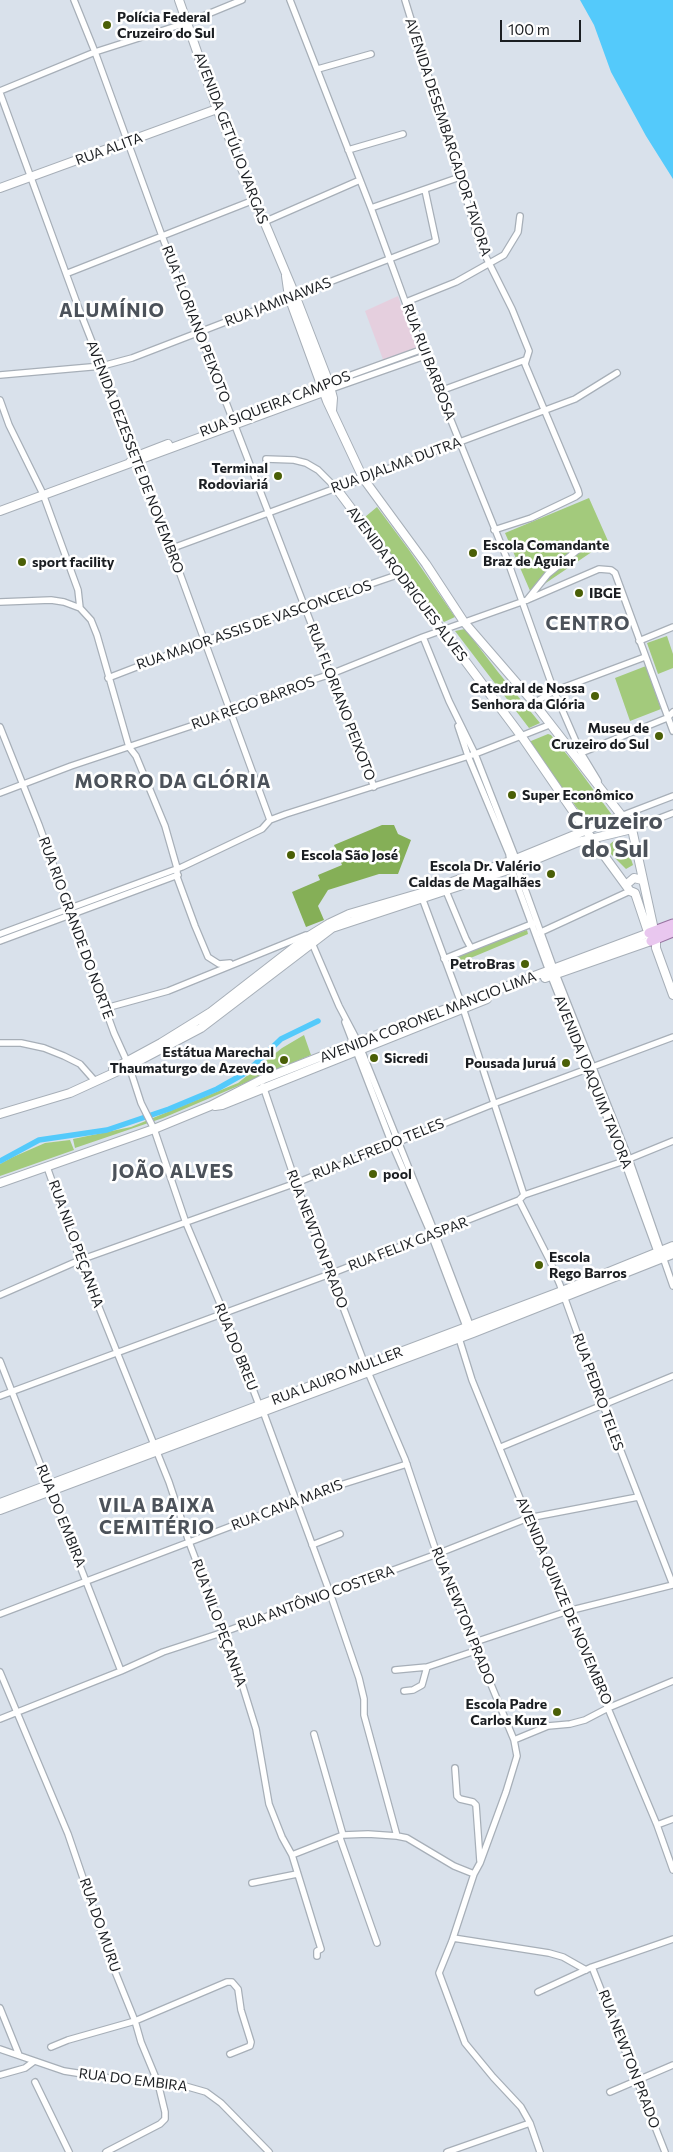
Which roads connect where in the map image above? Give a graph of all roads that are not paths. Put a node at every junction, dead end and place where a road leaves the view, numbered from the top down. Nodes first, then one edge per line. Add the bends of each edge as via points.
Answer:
1 (74, 0) edge
2 (179, 0) edge
3 (242, 0) edge
4 (290, 0) edge
5 (405, 0) edge
6 (186, 23) junction
7 (96, 52) junction
8 (372, 54) dead end
9 (318, 70) junction
10 (0, 92) edge
11 (217, 109) junction
12 (403, 134) dead end
13 (127, 143) junction
14 (348, 150) junction
15 (31, 177) junction
16 (460, 177) junction
17 (360, 180) junction
18 (0, 188) edge
19 (425, 190) junction
20 (254, 200) junction
21 (371, 208) junction
22 (520, 216) dead end
23 (264, 222) junction
24 (162, 236) junction
25 (390, 259) junction
26 (489, 264) junction
27 (68, 273) junction
28 (292, 296) junction
29 (406, 302) junction
30 (200, 333) junction
31 (424, 352) junction
32 (525, 360) junction
33 (102, 366) junction
34 (617, 373) dead end
35 (0, 375) edge
36 (326, 387) junction
37 (440, 391) junction
38 (0, 400) edge
39 (544, 412) junction
40 (235, 423) junction
41 (8, 425) junction
42 (0, 426) edge
43 (459, 442) junction
44 (138, 458) junction
45 (266, 459) dead end
46 (363, 478) junction
47 (336, 488) junction
48 (43, 494) junction
49 (0, 511) edge
50 (269, 511) junction
51 (494, 530) junction
52 (580, 548) dead end
53 (170, 549) junction
54 (400, 574) junction
55 (524, 601) junction
56 (0, 602) edge
57 (305, 605) junction
58 (80, 608) junction
59 (464, 622) junction
60 (672, 627) edge
61 (442, 630) junction
62 (673, 635) edge
63 (423, 637) junction
64 (204, 641) junction
65 (640, 641) junction
66 (645, 657) junction
67 (331, 674) junction
68 (108, 678) junction
69 (554, 691) junction
70 (449, 701) junction
71 (534, 703) junction
72 (230, 710) junction
73 (673, 712) edge
74 (667, 718) junction
75 (549, 725) junction
76 (0, 727) edge
77 (673, 731) edge
78 (522, 737) junction
79 (129, 747) junction
80 (581, 752) junction
81 (475, 754) junction
82 (468, 756) junction
83 (22, 784) junction
84 (374, 787) junction
85 (0, 793) edge
86 (673, 796) edge
87 (612, 803) junction
88 (673, 813) edge
89 (621, 816) junction
90 (270, 820) junction
91 (632, 829) junction
92 (588, 831) junction
93 (592, 839) junction
94 (514, 864) junction
95 (179, 868) junction
96 (177, 877) junction
97 (643, 882) junction
98 (631, 889) junction
99 (446, 891) junction
100 (422, 896) junction
101 (70, 912) junction
102 (535, 923) junction
103 (673, 924) edge
104 (19, 930) junction
105 (673, 932) edge
106 (538, 933) junction
107 (0, 934) edge
108 (309, 938) junction
109 (653, 938) junction
110 (0, 941) edge
111 (471, 948) junction
112 (444, 960) junction
113 (240, 961) junction
114 (552, 973) junction
115 (673, 995) edge
116 (462, 1005) junction
117 (106, 1008) junction
118 (673, 1037) edge
119 (0, 1044) edge
120 (356, 1047) junction
121 (127, 1064) junction
122 (591, 1068) junction
123 (98, 1079) junction
124 (262, 1084) junction
125 (493, 1104) junction
126 (0, 1114) edge
127 (154, 1128) junction
128 (673, 1141) edge
129 (395, 1143) junction
130 (626, 1160) junction
131 (47, 1167) junction
132 (296, 1182) junction
133 (0, 1183) edge
134 (524, 1195) junction
135 (519, 1200) junction
136 (186, 1223) junction
137 (433, 1233) junction
138 (673, 1246) edge
139 (673, 1254) edge
140 (661, 1255) junction
141 (80, 1260) junction
142 (330, 1274) junction
143 (673, 1286) edge
144 (0, 1294) edge
145 (563, 1295) junction
146 (224, 1312) junction
147 (470, 1330) junction
148 (458, 1334) junction
149 (117, 1353) junction
150 (0, 1361) edge
151 (367, 1368) junction
152 (673, 1376) edge
153 (12, 1392) junction
154 (0, 1396) edge
155 (603, 1406) junction
156 (261, 1408) junction
157 (501, 1447) junction
158 (155, 1449) junction
159 (407, 1464) junction
160 (50, 1488) junction
161 (638, 1496) junction
162 (26, 1497) junction
163 (297, 1502) junction
164 (0, 1503) edge
165 (0, 1510) edge
166 (528, 1518) junction
167 (340, 1534) dead end
168 (189, 1542) junction
169 (312, 1545) junction
170 (437, 1554) junction
171 (87, 1581) junction
172 (673, 1585) edge
173 (330, 1593) junction
174 (568, 1611) junction
175 (0, 1614) edge
176 (224, 1632) junction
177 (475, 1642) junction
178 (478, 1650) junction
179 (427, 1667) junction
180 (395, 1670) dead end
181 (121, 1671) junction
182 (0, 1672) edge
183 (673, 1681) edge
184 (404, 1691) dead end
185 (608, 1708) junction
186 (17, 1712) junction
187 (0, 1719) edge
188 (314, 1734) dead end
189 (514, 1740) junction
190 (455, 1768) dead end
191 (673, 1819) edge
192 (657, 1825) junction
193 (396, 1836) junction
194 (342, 1837) junction
195 (292, 1855) junction
196 (480, 1863) junction
197 (673, 1870) edge
198 (297, 1874) junction
199 (474, 1874) junction
200 (252, 1884) dead end
201 (453, 1938) junction
202 (673, 1939) edge
203 (377, 1943) dead end
204 (318, 1956) dead end
205 (592, 1967) junction
206 (586, 1970) junction
207 (538, 1992) dead end
208 (0, 2008) edge
209 (135, 2021) junction
210 (51, 2048) dead end
211 (0, 2049) edge
212 (230, 2054) dead end
213 (19, 2055) junction
214 (33, 2062) junction
215 (673, 2065) edge
216 (0, 2075) edge
217 (638, 2081) junction
218 (35, 2082) dead end
219 (158, 2083) junction
220 (610, 2092) dead end
221 (530, 2123) junction
222 (70, 2152) edge
223 (106, 2152) edge
224 (269, 2152) edge
225 (447, 2152) edge
226 (540, 2152) edge
227 (665, 2152) edge

1 - 7 street, RUA FLORIANO PEIXOTO
2 - 6 street, AVENIDA GETÚLIO VARGAS
3 - 6 street
4 - 9 street, RUA RUI BARBOSA
5 - 16 street, AVENIDA DESEMBARGADOR TAVORA
6 - 7 street
6 - 11 street, AVENIDA GETÚLIO VARGAS
7 - 10 street
7 - 13 street, RUA FLORIANO PEIXOTO
8 - 9 street
9 - 14 street, RUA RUI BARBOSA
10 - 15 street, AVENIDA DEZESSETE DE NOVEMBRO
11 - 13 street, RUA ALITA
11 - 20 street, AVENIDA GETÚLIO VARGAS
12 - 14 street
13 - 15 street, RUA ALITA
13 - 24 street, RUA FLORIANO PEIXOTO
14 - 17 street, RUA RUI BARBOSA
15 - 18 street, RUA ALITA
15 - 27 street, AVENIDA DEZESSETE DE NOVEMBRO
16 - 19 street
16 - 26 street, AVENIDA DESEMBARGADOR TAVORA
17 - 21 street, RUA RUI BARBOSA
17 - 23 street
19 - 21 street
19 - 25 street, RUA JAMINAWAS via 436,241
20 - 23 street, AVENIDA GETÚLIO VARGAS
20 - 24 street
21 - 25 street, RUA RUI BARBOSA
22 - 26 street via 518,232 510,248 504,256
23 - 28 street, AVENIDA GETÚLIO VARGAS
24 - 27 street
24 - 30 street, RUA FLORIANO PEIXOTO
25 - 28 street, RUA JAMINAWAS
25 - 29 street, RUA RUI BARBOSA
26 - 29 street via 456,282
26 - 32 street, AVENIDA DESEMBARGADOR TAVORA via 529,351
27 - 33 street, AVENIDA DEZESSETE DE NOVEMBRO
28 - 30 street, RUA JAMINAWAS
28 - 36 street, AVENIDA GETÚLIO VARGAS
29 - 31 street, RUA RUI BARBOSA
30 - 33 street, RUA JAMINAWAS
30 - 40 street, RUA FLORIANO PEIXOTO
31 - 36 street, RUA SIQUEIRA CAMPOS
31 - 37 street, RUA RUI BARBOSA
32 - 37 street
32 - 39 street, AVENIDA DESEMBARGADOR TAVORA
33 - 35 street, RUA JAMINAWAS
33 - 44 street, AVENIDA DEZESSETE DE NOVEMBRO
34 - 39 street, RUA DJALMA DUTRA via 575,399
36 - 40 street, RUA SIQUEIRA CAMPOS
36 - 46 street, AVENIDA GETÚLIO VARGAS via 332,411
37 - 43 street, RUA RUI BARBOSA
38 - 41 street
39 - 43 street, RUA DJALMA DUTRA
39 - 51 street, AVENIDA DESEMBARGADOR TAVORA via 578,494 535,516
40 - 44 street, RUA SIQUEIRA CAMPOS
40 - 50 street, RUA FLORIANO PEIXOTO
41 - 42 street
41 - 48 street
43 - 46 street, RUA DJALMA DUTRA
43 - 51 street, RUA RUI BARBOSA
44 - 48 street, RUA SIQUEIRA CAMPOS
44 - 53 street, AVENIDA DEZESSETE DE NOVEMBRO
45 - 47 street, AVENIDA RODRIGUES ALVES via 306,463
46 - 47 street, RUA DJALMA DUTRA
46 - 59 street, AVENIDA RODRIGUES ALVES
47 - 50 street, RUA DJALMA DUTRA
47 - 54 street, AVENIDA RODRIGUES ALVES
48 - 49 street, RUA SIQUEIRA CAMPOS
48 - 58 street via 78,590
50 - 53 street, RUA DJALMA DUTRA
50 - 57 street, RUA FLORIANO PEIXOTO
51 - 55 street, RUA RUI BARBOSA
52 - 55 street via 548,574
53 - 64 street, AVENIDA DEZESSETE DE NOVEMBRO
54 - 57 street, RUA MAJOR ASSIS DE VASCONCELOS
54 - 61 street, AVENIDA RODRIGUES ALVES
55 - 59 street, RUA REGO BARROS
55 - 65 street, RUA REGO BARROS via 599,569 611,570 615,573
55 - 69 street, RUA RUI BARBOSA
56 - 58 street via 51,600
57 - 64 street, RUA MAJOR ASSIS DE VASCONCELOS
57 - 67 street, RUA FLORIANO PEIXOTO
58 - 68 street via 91,620 97,635
59 - 61 street, RUA REGO BARROS
59 - 71 street, AVENIDA RODRIGUES ALVES
60 - 62 street
60 - 65 street
61 - 63 street, RUA REGO BARROS
61 - 78 street, AVENIDA RODRIGUES ALVES
63 - 67 street, RUA REGO BARROS
63 - 70 street
64 - 68 street, RUA MAJOR ASSIS DE VASCONCELOS
64 - 72 street, AVENIDA DEZESSETE DE NOVEMBRO
65 - 66 street
66 - 69 street
66 - 74 street
67 - 72 street, RUA REGO BARROS
67 - 84 street, RUA FLORIANO PEIXOTO
68 - 79 street
69 - 71 street
69 - 80 street, RUA RUI BARBOSA
70 - 81 street
70 - 82 street
71 - 75 street, AVENIDA RODRIGUES ALVES
72 - 79 street, RUA REGO BARROS
72 - 90 street, AVENIDA DEZESSETE DE NOVEMBRO
73 - 74 street
74 - 77 street
74 - 80 street
75 - 78 street
75 - 87 street, AVENIDA RODRIGUES ALVES
76 - 83 street, RUA RIO GRANDE DO NORTE
78 - 81 street
78 - 92 street, AVENIDA RODRIGUES ALVES
79 - 83 street, RUA REGO BARROS
79 - 95 street via 152,792
80 - 87 street, RUA RUI BARBOSA
81 - 82 street
81 - 94 street
82 - 84 street
82 - 94 street
83 - 85 street, RUA REGO BARROS
83 - 101 street, RUA RIO GRANDE DO NORTE
84 - 90 street
86 - 89 street
87 - 89 street, AVENIDA RODRIGUES ALVES
88 - 91 street
89 - 91 street, AVENIDA RODRIGUES ALVES
89 - 92 street
90 - 95 street via 262,829
91 - 93 street
91 - 97 street, AVENIDA RODRIGUES ALVES
92 - 93 street, AVENIDA RODRIGUES ALVES
92 - 94 street
93 - 94 street
93 - 98 street, AVENIDA RODRIGUES ALVES
94 - 99 street
94 - 100 street
94 - 102 street, AVENIDA JOAQUIM TAVORA
95 - 96 street
95 - 101 street
96 - 101 street
96 - 113 street via 208,957 219,964
97 - 98 street via 643,890
97 - 98 street via 634,878
97 - 109 street, AVENIDA RODRIGUES ALVES
98 - 106 street
98 - 109 street, AVENIDA RODRIGUES ALVES
99 - 100 street
99 - 111 street
100 - 108 street
100 - 112 street
101 - 104 street
101 - 117 street, RUA RIO GRANDE DO NORTE
102 - 106 street, AVENIDA JOAQUIM TAVORA
102 - 111 street
103 - 109 main road
104 - 107 street
104 - 110 street
105 - 109 main road
106 - 114 street, AVENIDA JOAQUIM TAVORA
108 - 113 street
108 - 120 street
108 - 121 street via 201,1028
109 - 114 street, AVENIDA CORONEL MANCIO LIMA
109 - 115 street
111 - 112 street
112 - 116 street
113 - 117 street via 168,991
114 - 116 street, AVENIDA CORONEL MANCIO LIMA
114 - 122 street, AVENIDA JOAQUIM TAVORA
116 - 120 street, AVENIDA CORONEL MANCIO LIMA
116 - 125 street
117 - 121 street, RUA RIO GRANDE DO NORTE
118 - 122 street, RUA ALFREDO TELES
119 - 123 street via 21,1043 58,1054 80,1064
120 - 124 street, AVENIDA CORONEL MANCIO LIMA
120 - 129 street
121 - 123 street
121 - 127 street, RUA RIO GRANDE DO NORTE
122 - 125 street, RUA ALFREDO TELES
122 - 130 street, AVENIDA JOAQUIM TAVORA
123 - 126 street via 70,1093
124 - 127 street, AVENIDA CORONEL MANCIO LIMA
124 - 132 street, RUA NEWTON PRADO
125 - 129 street, RUA ALFREDO TELES
125 - 134 street
127 - 131 street, AVENIDA CORONEL MANCIO LIMA
127 - 136 street, RUA DO BREU
128 - 130 street, RUA FELIX GASPAR
129 - 132 street, RUA ALFREDO TELES
129 - 137 street
130 - 134 street, RUA FELIX GASPAR
130 - 140 street, AVENIDA JOAQUIM TAVORA
131 - 133 street, AVENIDA CORONEL MANCIO LIMA
131 - 141 street, RUA NILO PEÇANHA
132 - 136 street, RUA ALFREDO TELES
132 - 142 street, RUA NEWTON PRADO
134 - 135 street, RUA FELIX GASPAR
135 - 137 street, RUA FELIX GASPAR
135 - 145 street, RUA PEDRO TELES
136 - 141 street, RUA ALFREDO TELES
136 - 146 street, RUA DO BREU
137 - 142 street, RUA FELIX GASPAR
137 - 147 street
138 - 140 street, RUA LAURO MULLER
139 - 140 street, RUA LAURO MULLER
140 - 143 street, AVENIDA JOAQUIM TAVORA
140 - 145 street, RUA LAURO MULLER
141 - 144 street, RUA ALFREDO TELES
141 - 149 street, RUA NILO PEÇANHA
142 - 146 street, RUA FELIX GASPAR
142 - 151 street, RUA NEWTON PRADO
145 - 147 street, RUA LAURO MULLER
145 - 155 street, RUA PEDRO TELES
146 - 149 street, RUA FELIX GASPAR
146 - 156 street, RUA DO BREU
147 - 148 street, RUA LAURO MULLER
148 - 151 street, RUA LAURO MULLER
148 - 157 street, AVENIDA QUINZE DE NOVEMBRO via 472,1380
149 - 153 street, RUA FELIX GASPAR
149 - 158 street, RUA NILO PEÇANHA
150 - 153 street, RUA DO EMBIRA
151 - 156 street, RUA LAURO MULLER
151 - 159 street, RUA NEWTON PRADO
152 - 155 street
153 - 154 street, RUA FELIX GASPAR
153 - 160 street, RUA DO EMBIRA
155 - 157 street
155 - 161 street, RUA PEDRO TELES
156 - 158 street, RUA LAURO MULLER
156 - 163 street, RUA DO BREU
157 - 166 street, AVENIDA QUINZE DE NOVEMBRO
158 - 160 street, RUA LAURO MULLER
158 - 168 street, RUA NILO PEÇANHA
159 - 163 street, RUA CANA MARIS
159 - 170 street, RUA NEWTON PRADO
160 - 162 street, RUA LAURO MULLER
160 - 171 street, RUA DO EMBIRA
161 - 166 street, RUA ANTÔNIO COSTERA
161 - 172 street, RUA PEDRO TELES
162 - 164 street, RUA LAURO MULLER
162 - 165 street, RUA LAURO MULLER
163 - 168 street, RUA CANA MARIS
163 - 169 street, RUA DO BREU
166 - 170 street, RUA ANTÔNIO COSTERA
166 - 174 street, AVENIDA QUINZE DE NOVEMBRO
167 - 169 street
168 - 171 street, RUA CANA MARIS
168 - 176 street, RUA NILO PEÇANHA
169 - 173 street, RUA DO BREU
170 - 173 street, RUA ANTÔNIO COSTERA
170 - 177 street, RUA NEWTON PRADO
171 - 175 street, RUA CANA MARIS
171 - 181 street, RUA DO EMBIRA
172 - 174 street
173 - 176 street, RUA ANTÔNIO COSTERA
173 - 193 street, RUA DO BREU via 359,1678 364,1715
174 - 177 street
174 - 185 street, AVENIDA QUINZE DE NOVEMBRO
176 - 181 street, RUA ANTÔNIO COSTERA via 163,1652
176 - 195 street, RUA NILO PEÇANHA via 256,1729 269,1804
177 - 178 street, RUA NEWTON PRADO
178 - 179 street
178 - 189 street, RUA NEWTON PRADO
179 - 180 street
179 - 184 street via 422,1685
181 - 186 street, RUA ANTÔNIO COSTERA
182 - 186 street, RUA DO MURU
183 - 185 street
185 - 189 street via 585,1720 548,1726
185 - 192 street, AVENIDA QUINZE DE NOVEMBRO
186 - 187 street, RUA ANTÔNIO COSTERA
186 - 209 street, RUA DO MURU via 68,1834
188 - 194 street
189 - 196 street, RUA NEWTON PRADO via 517,1756
190 - 196 street via 457,1796 476,1805
191 - 192 street
192 - 197 street, AVENIDA QUINZE DE NOVEMBRO
193 - 194 street via 368,1834
193 - 199 street via 407,1838
194 - 195 street
194 - 203 street
195 - 198 street, RUA NILO PEÇANHA
196 - 199 street, RUA NEWTON PRADO
198 - 200 street
198 - 204 street, RUA NILO PEÇANHA via 319,1944
199 - 201 street, RUA NEWTON PRADO
201 - 206 street via 549,1953
201 - 221 street, RUA NEWTON PRADO via 439,1973 460,2032 471,2052 521,2107
202 - 205 street
205 - 206 street
205 - 217 street, RUA NEWTON PRADO
206 - 207 street
208 - 213 street
209 - 210 street
209 - 212 street via 227,1982 235,1984 251,2042 250,2046
209 - 219 street, RUA DO MURU
211 - 213 street, RUA DO EMBIRA
213 - 214 street, RUA DO EMBIRA
214 - 216 street via 25,2068
214 - 219 street, RUA DO EMBIRA via 85,2075
215 - 217 street
217 - 220 street
217 - 227 street, RUA NEWTON PRADO
218 - 222 street
219 - 223 street, RUA DO MURU via 165,2119
219 - 224 street, RUA DO EMBIRA via 190,2086 214,2096
221 - 225 street
221 - 226 street, RUA NEWTON PRADO

